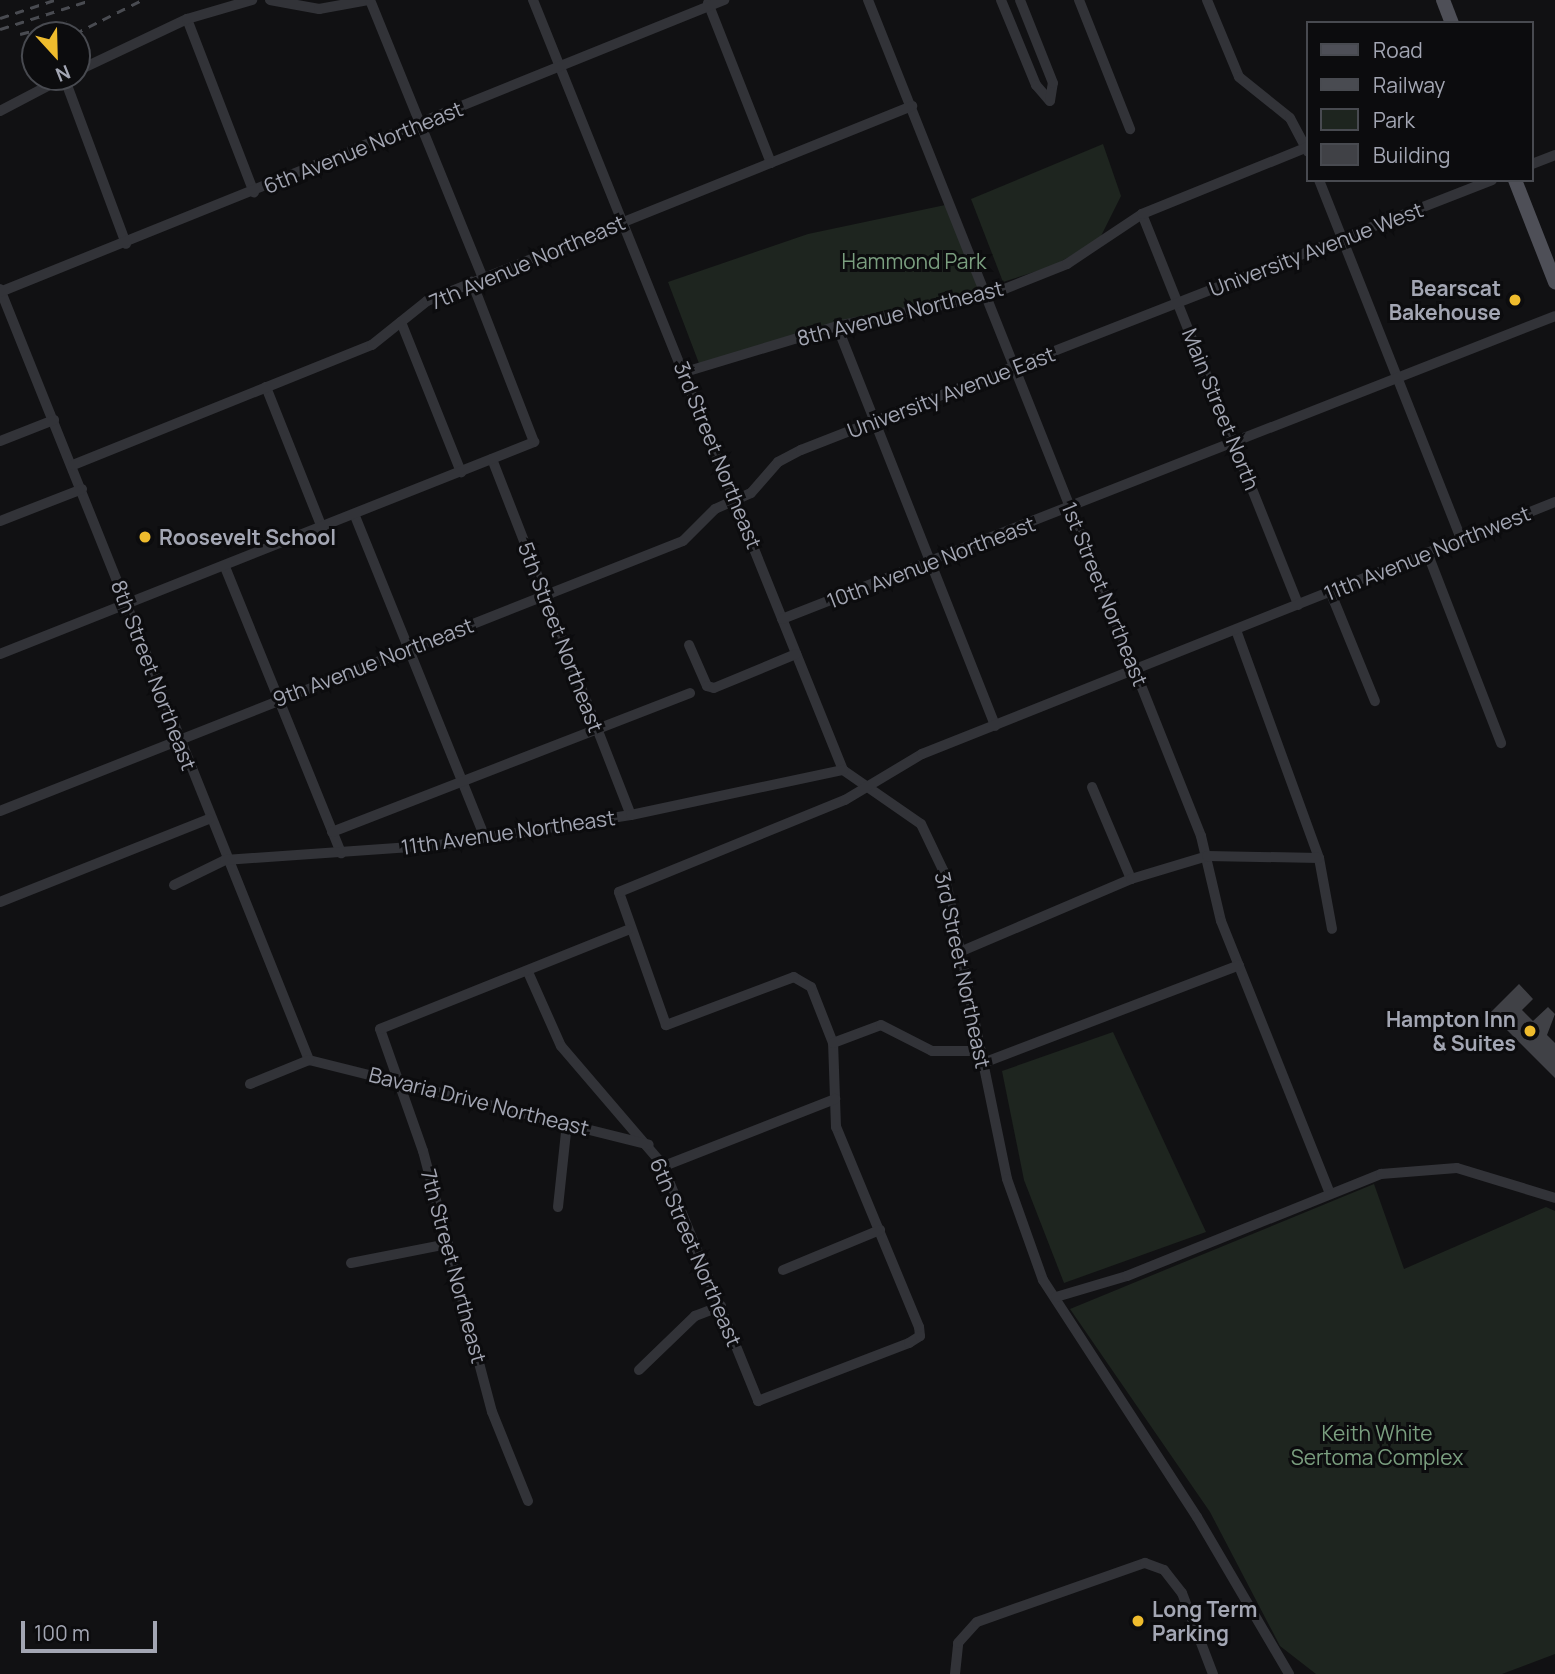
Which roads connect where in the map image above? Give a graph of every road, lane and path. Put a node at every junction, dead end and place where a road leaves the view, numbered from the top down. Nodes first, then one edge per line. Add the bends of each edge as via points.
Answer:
1 (252, 0) edge
2 (270, 0) edge
3 (369, 0) edge
4 (533, 0) edge
5 (724, 0) edge
6 (868, 0) edge
7 (1001, 0) edge
8 (1020, 0) edge
9 (1079, 0) edge
10 (1208, 0) edge
11 (1443, 0) edge
12 (290, 1) edge
13 (708, 3) edge
14 (187, 19) junction
15 (1451, 21) edge
16 (91, 64) edge
17 (560, 66) junction
18 (38, 91) edge
19 (70, 91) edge
20 (912, 106) junction
21 (0, 111) edge
22 (419, 123) junction
23 (1130, 129) dead end
24 (1306, 146) edge
25 (1306, 150) edge
26 (1555, 155) edge
27 (771, 163) junction
28 (1534, 163) edge
29 (1320, 182) edge
30 (1487, 182) edge
31 (1516, 182) edge
32 (254, 192) junction
33 (1142, 214) junction
34 (623, 222) junction
35 (1342, 239) junction
36 (126, 244) junction
37 (477, 280) junction
38 (1555, 282) edge
39 (0, 291) edge
40 (987, 296) junction
41 (1178, 303) junction
42 (1555, 316) edge
43 (401, 322) junction
44 (836, 326) junction
45 (1014, 367) junction
46 (685, 372) junction
47 (1398, 380) junction
48 (266, 387) junction
49 (54, 420) junction
50 (874, 421) junction
51 (0, 442) edge
52 (1235, 443) junction
53 (492, 459) junction
54 (73, 465) junction
55 (461, 472) junction
56 (82, 489) junction
57 (736, 500) junction
58 (1555, 502) edge
59 (1071, 509) junction
60 (355, 516) junction
61 (0, 521) edge
62 (321, 528) junction
63 (1461, 539) junction
64 (1427, 552) junction
65 (930, 562) junction
66 (225, 567) junction
67 (1330, 591) junction
68 (545, 595) junction
69 (126, 604) junction
70 (1298, 605) junction
71 (782, 619) junction
72 (1236, 630) junction
73 (689, 645) dead end
74 (408, 647) junction
75 (0, 654) edge
76 (796, 654) junction
77 (1136, 670) junction
78 (690, 693) dead end
79 (280, 698) junction
80 (1376, 701) dead end
81 (995, 726) junction
82 (597, 728) junction
83 (178, 739) junction
84 (1501, 743) dead end
85 (843, 770) junction
86 (462, 780) junction
87 (1092, 787) dead end
88 (867, 788) junction
89 (0, 811) edge
90 (631, 815) junction
91 (209, 819) junction
92 (332, 832) junction
93 (485, 837) junction
94 (341, 853) junction
95 (1207, 856) junction
96 (1319, 858) junction
97 (225, 860) junction
98 (1131, 879) junction
99 (174, 884) dead end
100 (0, 902) edge
101 (1332, 929) dead end
102 (628, 930) junction
103 (962, 951) junction
104 (1239, 965) junction
105 (528, 972) junction
106 (833, 1043) junction
107 (981, 1051) junction
108 (309, 1060) junction
109 (983, 1063) junction
110 (398, 1081) junction
111 (250, 1084) dead end
112 (835, 1099) junction
113 (567, 1123) junction
114 (649, 1145) junction
115 (664, 1166) junction
116 (1330, 1193) junction
117 (1555, 1198) edge
118 (558, 1207) dead end
119 (880, 1230) junction
120 (448, 1244) junction
121 (351, 1264) dead end
122 (783, 1270) dead end
123 (1056, 1297) junction
124 (721, 1306) junction
125 (639, 1370) dead end
126 (528, 1501) dead end
127 (955, 1674) edge
128 (1213, 1674) edge
129 (1289, 1674) edge

1 - 14 street
2 - 12 street
3 - 12 street via 319,9
3 - 22 street
4 - 17 street, 3rd Street Northeast
5 - 13 street, 6th Avenue Northeast
6 - 20 street, 1st Street Northeast
7 - 8 street via 1036,85 1050,101 1053,83
9 - 23 street
10 - 24 street via 1239,77 1290,118
11 - 15 main road
13 - 17 street, 6th Avenue Northeast
13 - 27 street
14 - 16 street
14 - 32 street
17 - 22 street, 6th Avenue Northeast
17 - 34 street, 3rd Street Northeast
18 - 21 street
19 - 36 street
20 - 27 street, 7th Avenue Northeast
20 - 40 street, 1st Street Northeast
22 - 32 street, 6th Avenue Northeast
22 - 37 street
25 - 33 street, 8th Avenue Northeast
26 - 28 street
27 - 34 street, 7th Avenue Northeast
29 - 35 street
30 - 35 street, University Avenue West
31 - 38 main road
32 - 36 street, 6th Avenue Northeast
33 - 40 street, 8th Avenue Northeast via 1067,264
33 - 41 street, Main Street North
34 - 37 street, 7th Avenue Northeast
34 - 46 street, 3rd Street Northeast
35 - 41 street, University Avenue West
35 - 47 street
36 - 39 street, 6th Avenue Northeast
37 - 43 street, 7th Avenue Northeast via 427,301
37 - 53 street via 534,442
39 - 49 street, 8th Street Northeast
40 - 44 street, 8th Avenue Northeast
40 - 45 street, 1st Street Northeast
41 - 45 street, University Avenue East
41 - 52 street, Main Street North
42 - 47 street, 10th Avenue Northeast
43 - 48 street, 7th Avenue Northeast via 372,345
43 - 55 street
44 - 46 street, 8th Avenue Northeast
44 - 50 street
45 - 50 street, University Avenue East
45 - 59 street, 1st Street Northeast
46 - 57 street, 3rd Street Northeast
47 - 52 street, 10th Avenue Northeast
47 - 63 street
48 - 54 street, 7th Avenue Northeast
48 - 62 street
49 - 51 street
49 - 54 street, 8th Street Northeast
50 - 57 street, University Avenue East via 788,456
50 - 65 street
52 - 59 street, 10th Avenue Northeast
52 - 70 street, Main Street North
53 - 55 street
53 - 68 street, 5th Street Northeast
54 - 56 street, 8th Street Northeast
55 - 60 street
56 - 61 street
56 - 69 street, 8th Street Northeast
57 - 68 street, 9th Avenue Northeast via 715,509 683,541
57 - 71 street, 3rd Street Northeast
58 - 63 street, 11th Avenue Northwest
59 - 65 street, 10th Avenue Northeast
59 - 77 street, 1st Street Northeast
60 - 62 street
60 - 74 street
62 - 66 street
63 - 64 street, 11th Avenue Northwest
64 - 67 street, 11th Avenue Northwest
64 - 84 street
65 - 71 street, 10th Avenue Northeast
65 - 81 street
66 - 69 street
66 - 79 street
67 - 70 street, 11th Avenue Northwest
67 - 80 street
68 - 74 street, 9th Avenue Northeast
68 - 82 street, 5th Street Northeast
69 - 75 street
69 - 83 street, 8th Street Northeast
70 - 72 street
71 - 76 street, 3rd Street Northeast
72 - 77 street
72 - 96 street
73 - 76 street via 707,686 714,688
74 - 79 street, 9th Avenue Northeast
74 - 86 street
76 - 85 street, 3rd Street Northeast
77 - 81 street
77 - 95 street, 1st Street Northeast
78 - 82 street
79 - 83 street, 9th Avenue Northeast
79 - 92 street
81 - 88 street via 922,754
82 - 86 street
82 - 90 street, 5th Street Northeast
83 - 89 street, 9th Avenue Northeast
83 - 91 street, 8th Street Northeast
85 - 88 street, 3rd Street Northeast
85 - 90 street, 11th Avenue Northeast
86 - 92 street
86 - 93 street
87 - 98 street
88 - 102 street via 619,892
88 - 103 street, 3rd Street Northeast via 908,811 928,835
90 - 93 street, 11th Avenue Northeast
91 - 97 street, 8th Street Northeast
91 - 100 street
92 - 94 street
93 - 94 street, 11th Avenue Northeast
94 - 97 street, 11th Avenue Northeast
95 - 96 street
95 - 98 street
95 - 104 street, 1st Street Northeast
96 - 101 street
97 - 99 street, 11th Avenue Northeast
97 - 108 street, 8th Street Northeast
98 - 103 street
102 - 105 street
102 - 106 street via 666,1025 794,977 806,979
103 - 107 street, 3rd Street Northeast
104 - 109 street
104 - 116 street, 1st Street Northeast
105 - 110 street, 7th Street Northeast via 380,1030
105 - 114 street, 6th Street Northeast via 561,1046
106 - 107 street via 881,1026 932,1052
106 - 112 street
107 - 109 street, 3rd Street Northeast
108 - 110 street, Bavaria Drive Northeast
108 - 111 street
109 - 123 street, 3rd Street Northeast via 1023,1231
110 - 113 street, Bavaria Drive Northeast
110 - 120 street, 7th Street Northeast
112 - 115 street
112 - 119 street via 836,1127
113 - 114 street, Bavaria Drive Northeast
113 - 118 street
114 - 115 street, 6th Street Northeast
115 - 124 street, 6th Street Northeast
116 - 117 street via 1381,1174 1457,1168
116 - 123 street via 1127,1276
119 - 122 street
119 - 124 street, 6th Street Northeast via 919,1327 919,1336 909,1343 758,1401
120 - 121 street
120 - 126 street, 7th Street Northeast via 492,1412
123 - 129 street, 3rd Street Northeast
124 - 125 street via 695,1316
127 - 128 street via 958,1643 977,1622 1145,1563 1164,1570 1182,1593

